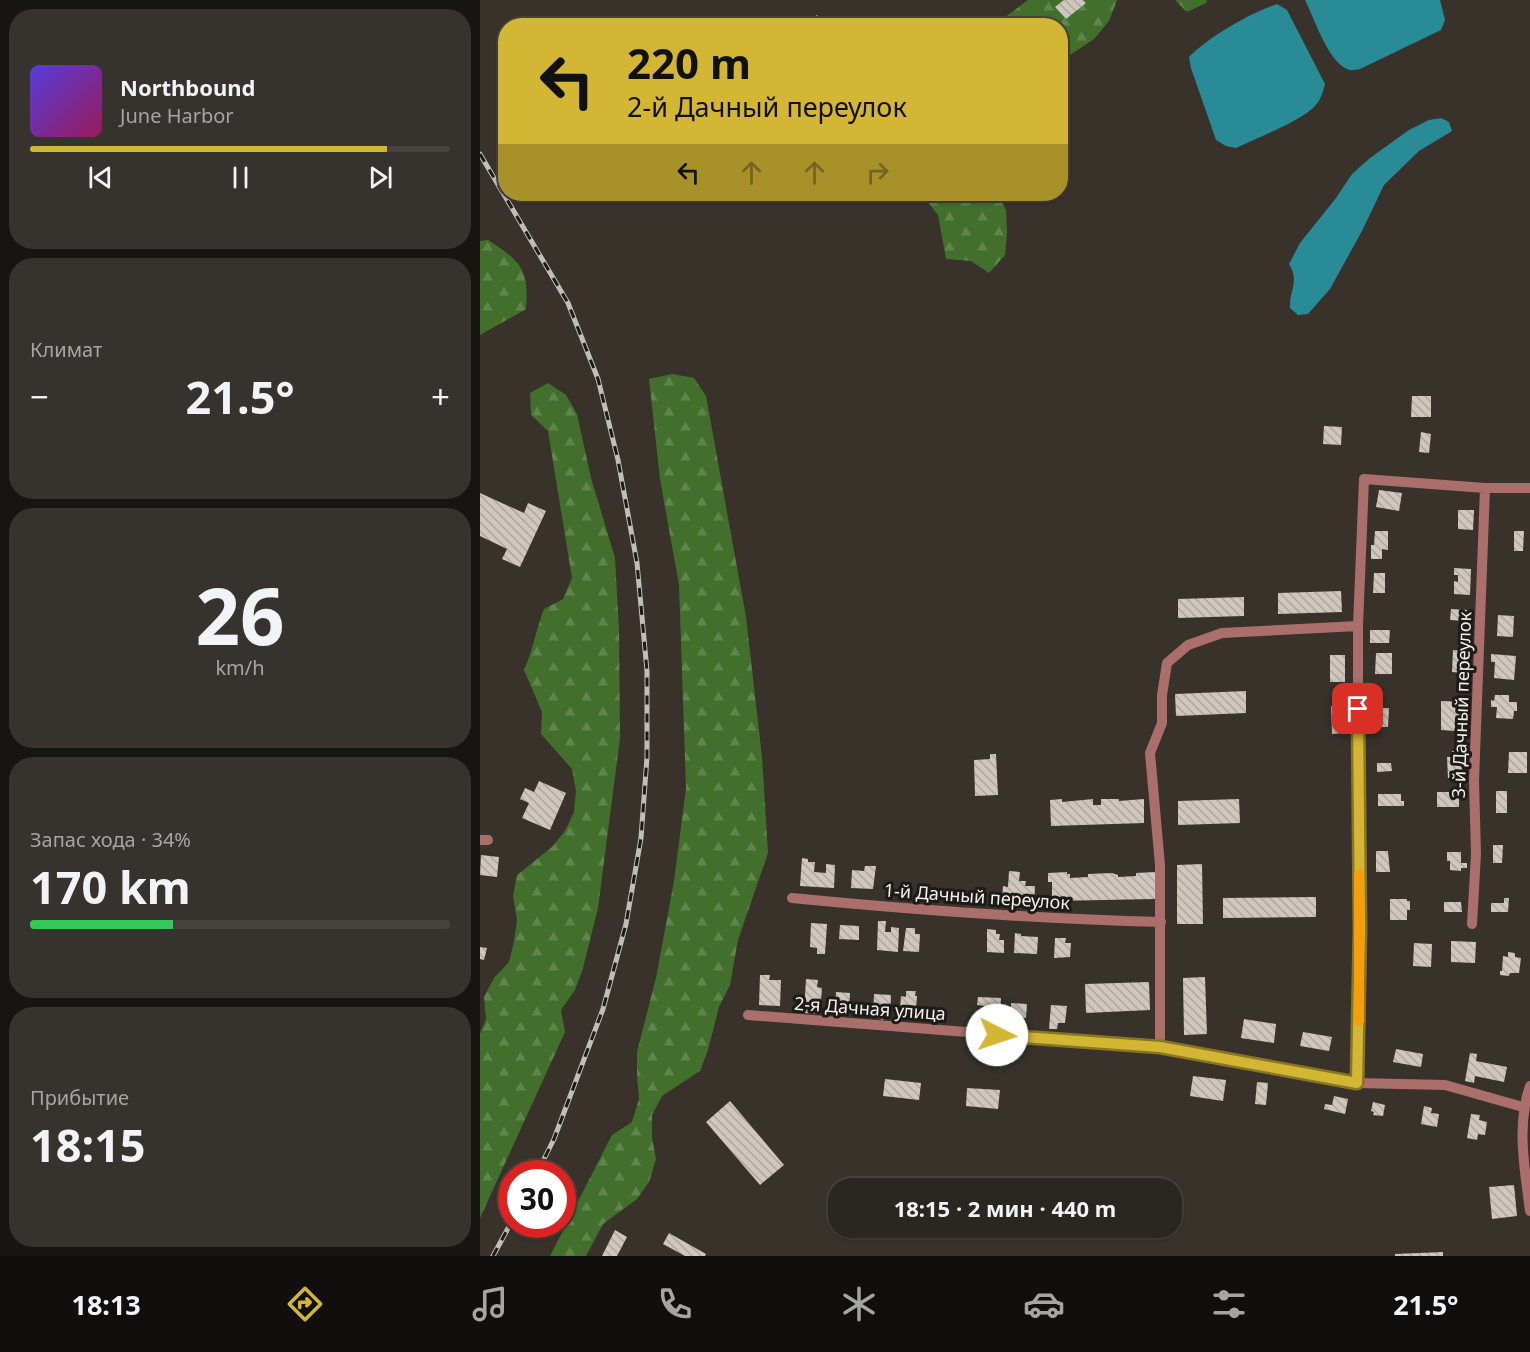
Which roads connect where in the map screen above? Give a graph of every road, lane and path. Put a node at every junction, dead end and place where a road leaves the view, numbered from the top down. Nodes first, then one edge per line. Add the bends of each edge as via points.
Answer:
1 (1485, 488) junction
2 (1530, 488) edge
3 (1358, 626) junction
4 (792, 898) dead end
5 (1161, 922) junction
6 (1472, 924) dead end
7 (748, 1016) dead end
8 (1160, 1047) junction
9 (1357, 1083) junction
10 (1530, 1086) edge
11 (1523, 1107) junction
12 (1530, 1211) edge

1 - 2 street
1 - 3 street via 1364,479
1 - 6 street, 3-й Дачный переулок
3 - 5 street via 1222,633 1188,645 1167,663 1162,723 1150,753
3 - 9 street
4 - 5 street, 1-й Дачный переулок via 947,912
5 - 8 street
7 - 8 street, 2-я Дачная улица
8 - 9 street, 2-я Дачная улица
9 - 11 street, 2-я Дачная улица via 1445,1085
10 - 11 street
11 - 12 street via 1523,1153

